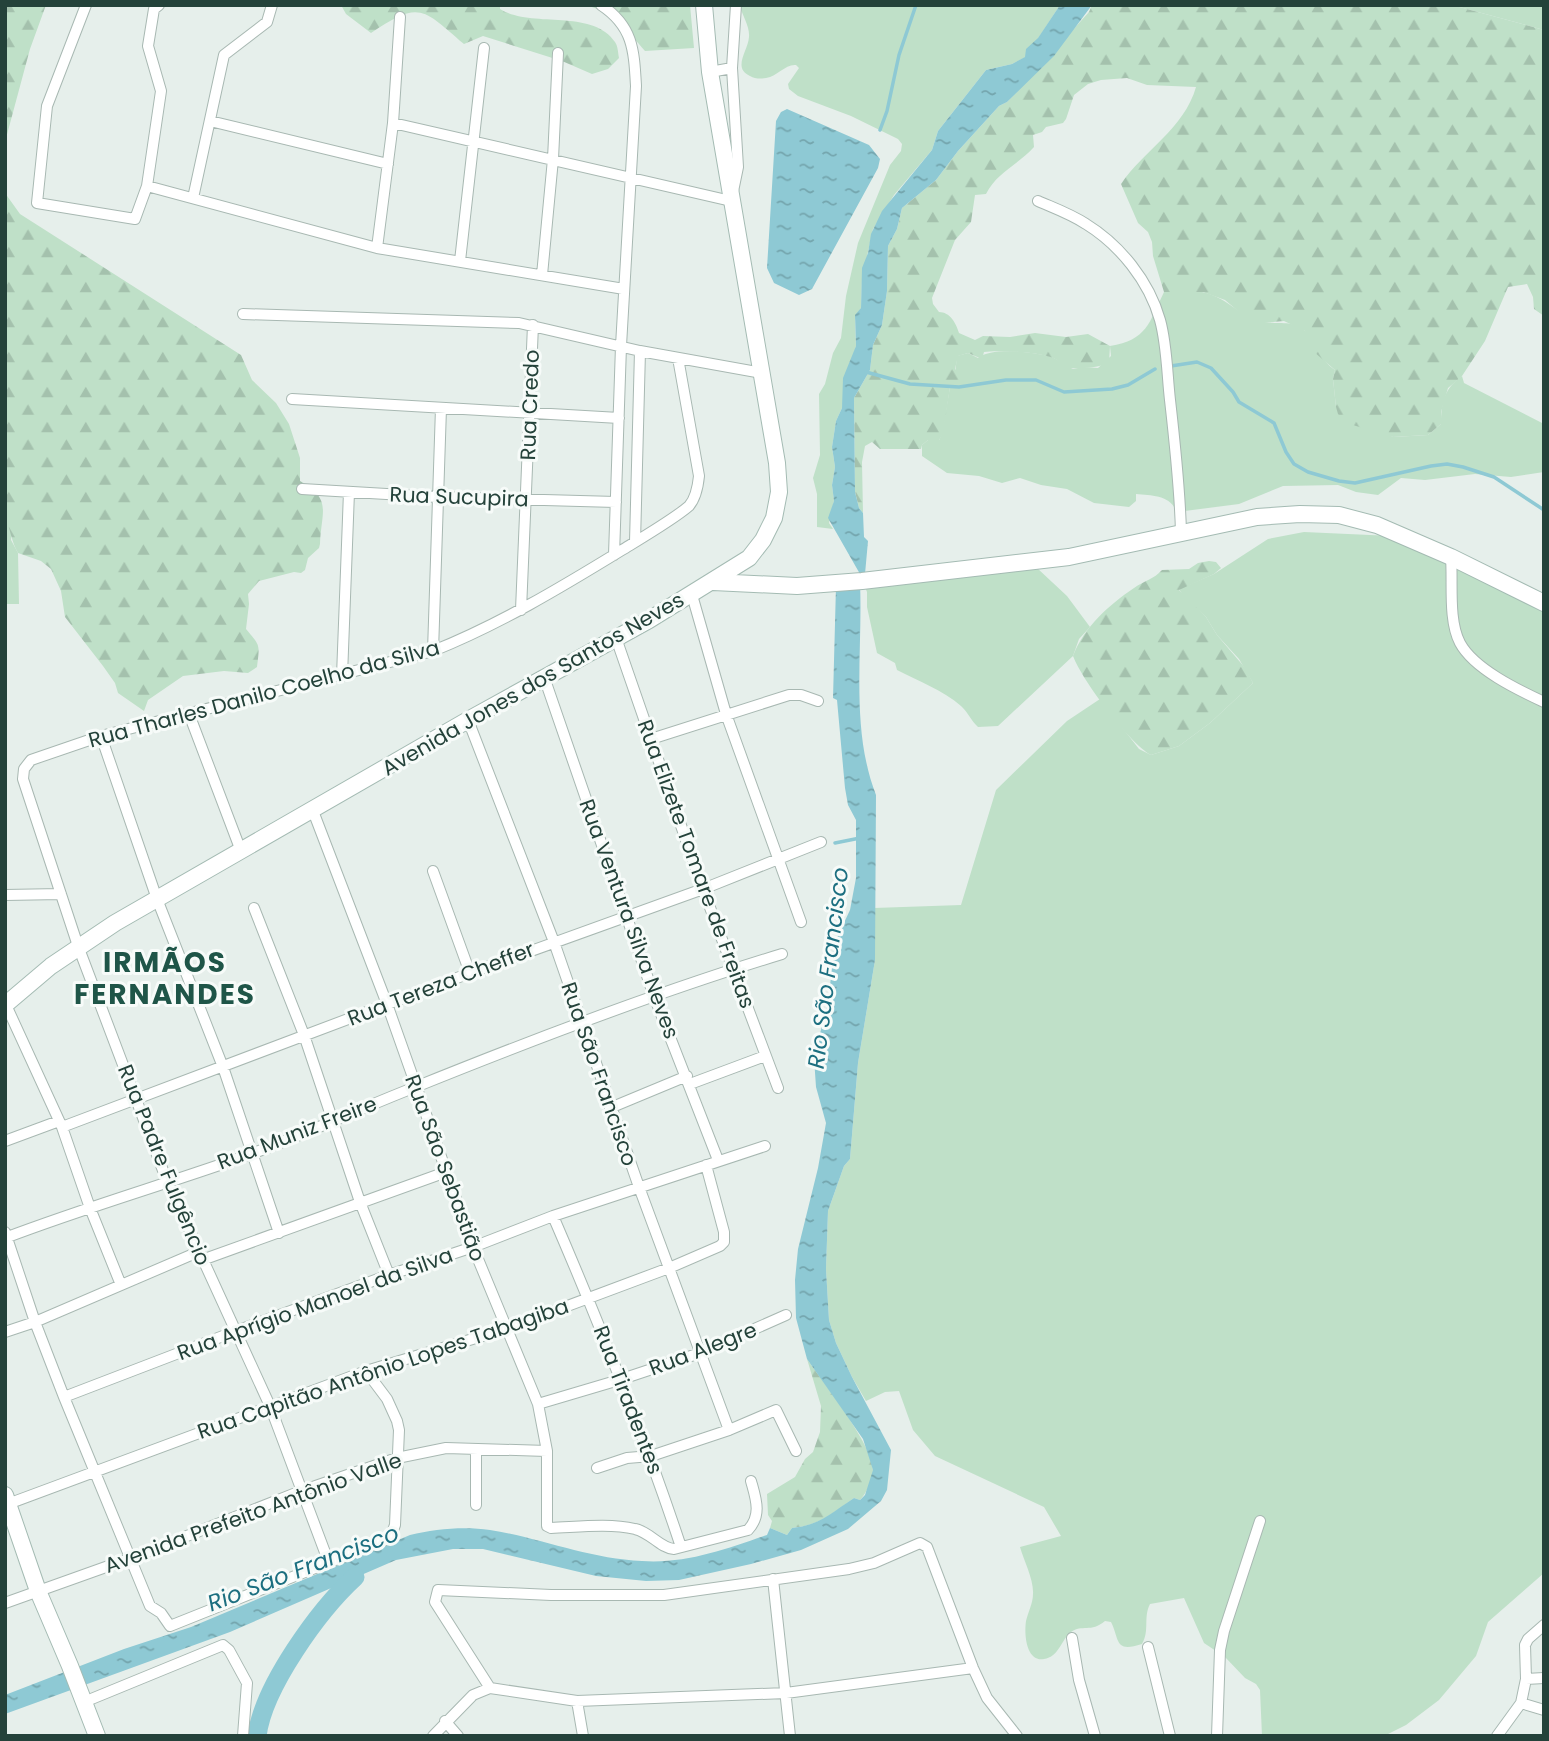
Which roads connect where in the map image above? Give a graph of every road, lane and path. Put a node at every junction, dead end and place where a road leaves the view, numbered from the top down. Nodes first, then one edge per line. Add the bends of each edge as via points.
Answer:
1 (86, 5) edge
2 (159, 5) edge
3 (272, 5) edge
4 (601, 5) edge
5 (704, 5) edge
6 (736, 5) edge
7 (400, 17) dead end
8 (484, 48) dead end
9 (558, 53) dead end
10 (732, 68) junction
11 (710, 72) junction
12 (210, 121) junction
13 (393, 123) junction
14 (473, 141) junction
15 (553, 159) junction
16 (388, 163) junction
17 (631, 178) junction
18 (147, 186) junction
19 (193, 198) junction
20 (731, 201) junction
21 (1038, 201) dead end
22 (377, 247) junction
23 (460, 261) junction
24 (542, 275) junction
25 (624, 289) junction
26 (243, 314) dead end
27 (533, 325) junction
28 (621, 346) junction
29 (640, 351) junction
30 (678, 358) junction
31 (762, 373) junction
32 (292, 399) dead end
33 (441, 408) junction
34 (529, 414) junction
35 (619, 418) junction
36 (302, 489) dead end
37 (349, 492) junction
38 (437, 497) junction
39 (527, 500) junction
40 (616, 502) junction
41 (1181, 533) junction
42 (635, 542) junction
43 (614, 555) junction
44 (1451, 557) junction
45 (713, 582) junction
46 (692, 594) junction
47 (1544, 603) edge
48 (522, 610) junction
49 (616, 638) junction
50 (433, 651) junction
51 (342, 676) junction
52 (544, 677) junction
53 (818, 701) dead end
54 (1544, 702) edge
55 (189, 714) junction
56 (726, 714) junction
57 (468, 720) junction
58 (101, 736) junction
59 (651, 739) junction
60 (31, 760) joint
61 (313, 811) junction
62 (821, 842) dead end
63 (241, 851) junction
64 (777, 859) junction
65 (433, 871) dead end
66 (704, 889) junction
67 (5, 894) edge
68 (61, 894) junction
69 (157, 899) junction
70 (254, 908) dead end
71 (627, 916) junction
72 (801, 922) dead end
73 (554, 942) junction
74 (78, 946) junction
75 (782, 954) dead end
76 (733, 969) junction
77 (470, 973) junction
78 (654, 996) junction
79 (387, 1004) junction
80 (6, 1005) edge
81 (580, 1023) junction
82 (304, 1035) junction
83 (765, 1056) junction
84 (223, 1067) junction
85 (688, 1080) junction
86 (415, 1087) junction
87 (778, 1088) dead end
88 (136, 1101) junction
89 (610, 1108) junction
90 (333, 1120) junction
91 (61, 1124) junction
92 (5, 1141) edge
93 (765, 1146) dead end
94 (252, 1154) junction
95 (718, 1160) junction
96 (706, 1165) junction
97 (446, 1172) junction
98 (167, 1181) junction
99 (639, 1187) junction
100 (360, 1202) junction
101 (90, 1208) junction
102 (553, 1216) junction
103 (279, 1233) junction
104 (6, 1236) edge
105 (473, 1247) junction
106 (200, 1256) junction
107 (669, 1268) junction
108 (389, 1275) junction
109 (121, 1285) junction
110 (588, 1297) junction
111 (786, 1315) dead end
112 (35, 1322) junction
113 (506, 1329) junction
114 (236, 1331) junction
115 (5, 1332) edge
116 (700, 1353) junction
117 (366, 1371) junction
118 (620, 1380) junction
119 (64, 1397) junction
120 (538, 1404) junction
121 (270, 1406) junction
122 (729, 1430) junction
123 (476, 1449) junction
124 (547, 1451) junction
125 (796, 1451) dead end
126 (651, 1456) junction
127 (397, 1458) junction
128 (597, 1468) dead end
129 (95, 1472) junction
130 (751, 1481) dead end
131 (301, 1491) junction
132 (6, 1501) edge
133 (476, 1505) dead end
134 (1260, 1521) dead end
135 (681, 1547) junction
136 (131, 1558) junction
137 (329, 1563) junction
138 (773, 1579) junction
139 (38, 1591) junction
140 (5, 1603) edge
141 (1544, 1625) edge
142 (1072, 1638) dead end
143 (1148, 1647) dead end
144 (972, 1668) junction
145 (1544, 1678) edge
146 (1526, 1679) junction
147 (490, 1688) junction
148 (786, 1693) junction
149 (83, 1697) junction
150 (577, 1701) junction
151 (1521, 1703) junction
152 (1544, 1710) edge
153 (446, 1721) junction
154 (97, 1736) edge
155 (243, 1736) edge
156 (433, 1736) edge
157 (458, 1736) edge
158 (583, 1736) edge
159 (790, 1736) edge
160 (1017, 1736) edge
161 (1095, 1736) edge
162 (1170, 1736) edge
163 (1217, 1736) edge
164 (1497, 1736) edge

1 - 18 street via 47,106 37,203 135,219
2 - 18 street via 154,9 148,46 161,91
3 - 12 street via 267,22 224,55
4 - 17 street via 620,20 635,53
5 - 11 main road, Avenida Jones dos Santos Neves
6 - 10 street
7 - 13 street
8 - 14 street
9 - 15 street
10 - 11 street
10 - 20 street via 738,167
11 - 20 main road, Avenida Jones dos Santos Neves
12 - 16 street
12 - 19 street
13 - 14 street
13 - 16 street
14 - 15 street
14 - 23 street
15 - 17 street
15 - 24 street
16 - 22 street
17 - 20 street
17 - 25 street
18 - 19 street
19 - 22 street
20 - 31 main road, Avenida Jones dos Santos Neves
21 - 41 street via 1104,236 1126,259 1154,304 1163,341
22 - 23 street
23 - 24 street
24 - 25 street
25 - 28 street
26 - 27 street
27 - 28 street
27 - 34 street, Rua Credo
28 - 29 street
28 - 35 street
29 - 30 street
29 - 42 street
30 - 31 street
30 - 42 street, Rua Tharles Danilo Coelho da Silva via 699,476 697,487 689,505
31 - 45 main road, Avenida Jones dos Santos Neves via 779,492 774,518 749,558
32 - 33 street
33 - 34 street
33 - 38 street
34 - 35 street
34 - 39 street, Rua Credo
35 - 40 street
36 - 37 street, Rua Sucupira
37 - 38 street, Rua Sucupira
37 - 51 street
38 - 39 street, Rua Sucupira
38 - 50 street
39 - 40 street, Rua Sucupira
39 - 48 street, Rua Credo
40 - 43 street
41 - 44 main road via 1256,517 1339,515 1377,525
41 - 45 main road via 1069,557 839,584
42 - 43 street, Rua Tharles Danilo Coelho da Silva
43 - 48 street, Rua Tharles Danilo Coelho da Silva
44 - 47 main road
44 - 54 street via 1454,614 1460,642 1470,658
45 - 46 main road, Avenida Jones dos Santos Neves
46 - 49 main road, Avenida Jones dos Santos Neves
46 - 56 street
48 - 50 street, Rua Tharles Danilo Coelho da Silva
49 - 52 main road, Avenida Jones dos Santos Neves
49 - 59 street, Rua Elizete Tomare de Freitas
50 - 51 street, Rua Tharles Danilo Coelho da Silva
51 - 55 street, Rua Tharles Danilo Coelho da Silva
52 - 57 main road, Avenida Jones dos Santos Neves
52 - 71 street, Rua Ventura Silva Neves
53 - 56 street via 795,694
55 - 58 street, Rua Tharles Danilo Coelho da Silva
55 - 63 street
56 - 59 street
56 - 64 street
57 - 61 main road, Avenida Jones dos Santos Neves
57 - 73 street, Rua São Francisco
58 - 60 street, Rua Tharles Danilo Coelho da Silva
58 - 69 street
59 - 66 street, Rua Elizete Tomare de Freitas
60 - 68 street, Rua Padre Fulgêncio via 23,779
61 - 63 main road, Avenida Jones dos Santos Neves
61 - 79 street, Rua São Sebastião
62 - 64 street, Rua Tereza Cheffer
63 - 69 main road, Avenida Jones dos Santos Neves
64 - 66 street, Rua Tereza Cheffer
64 - 72 street
65 - 77 street
66 - 71 street, Rua Tereza Cheffer
66 - 76 street, Rua Elizete Tomare de Freitas
67 - 68 street
68 - 74 street, Rua Padre Fulgêncio
69 - 74 main road, Avenida Jones dos Santos Neves
69 - 84 street
70 - 82 street
71 - 73 street, Rua Tereza Cheffer
71 - 78 street, Rua Ventura Silva Neves
73 - 77 street, Rua Tereza Cheffer
73 - 81 street, Rua São Francisco
74 - 80 main road, Avenida Jones dos Santos Neves
74 - 88 street, Rua Padre Fulgêncio
75 - 76 street, Rua Muniz Freire
76 - 78 street, Rua Muniz Freire
76 - 83 street, Rua Elizete Tomare de Freitas
77 - 79 street, Rua Tereza Cheffer
78 - 81 street, Rua Muniz Freire
78 - 85 street, Rua Ventura Silva Neves
79 - 82 street, Rua Tereza Cheffer
79 - 86 street, Rua São Sebastião
80 - 91 street
81 - 86 street, Rua Muniz Freire
81 - 89 street, Rua São Francisco
82 - 84 street, Rua Tereza Cheffer
82 - 90 street
83 - 85 street
83 - 87 street, Rua Elizete Tomare de Freitas
84 - 88 street, Rua Tereza Cheffer
84 - 94 street
85 - 89 street
85 - 95 street, Rua Ventura Silva Neves
86 - 90 street, Rua Muniz Freire
86 - 97 street, Rua São Sebastião
88 - 91 street, Rua Tereza Cheffer
88 - 98 street, Rua Padre Fulgêncio
89 - 99 street, Rua São Francisco
90 - 94 street, Rua Muniz Freire
90 - 100 street
91 - 92 street, Rua Tereza Cheffer
91 - 101 street
93 - 95 street, Rua Aprígio Manoel da Silva
94 - 98 street, Rua Muniz Freire
94 - 103 street
95 - 96 street, Rua Aprígio Manoel da Silva
96 - 99 street, Rua Aprígio Manoel da Silva
96 - 107 street, Rua Capitão Antônio Lopes Tabagiba via 724,1242
97 - 100 street
97 - 105 street, Rua São Sebastião
98 - 101 street, Rua Muniz Freire
98 - 106 street, Rua Padre Fulgêncio
99 - 102 street, Rua Aprígio Manoel da Silva
99 - 107 street, Rua São Francisco
100 - 103 street
100 - 108 street
101 - 104 street, Rua Muniz Freire
101 - 109 street
102 - 105 street, Rua Aprígio Manoel da Silva
102 - 110 street, Rua Tiradentes
103 - 106 street
104 - 112 street
105 - 108 street, Rua Aprígio Manoel da Silva
105 - 113 street, Rua São Sebastião
106 - 109 street
106 - 114 street, Rua Padre Fulgêncio
107 - 110 street, Rua Capitão Antônio Lopes Tabagiba
107 - 116 street, Rua São Francisco
108 - 114 street, Rua Aprígio Manoel da Silva
109 - 112 street
110 - 113 street, Rua Capitão Antônio Lopes Tabagiba
110 - 118 street, Rua Tiradentes
111 - 116 street, Rua Alegre
112 - 115 street
112 - 119 street
113 - 117 street, Rua Capitão Antônio Lopes Tabagiba
113 - 120 street, Rua São Sebastião
114 - 119 street, Rua Aprígio Manoel da Silva
114 - 121 street, Rua Padre Fulgêncio
116 - 118 street, Rua Alegre
116 - 122 street, Rua São Francisco
117 - 121 street, Rua Capitão Antônio Lopes Tabagiba
117 - 127 street via 397,1421
118 - 120 street, Rua Alegre
118 - 126 street, Rua Tiradentes
119 - 129 street
120 - 124 street, Rua São Sebastião
121 - 129 street, Rua Capitão Antônio Lopes Tabagiba
121 - 131 street, Rua Padre Fulgêncio
122 - 125 street via 778,1411
122 - 126 street
123 - 124 street, Avenida Prefeito Antônio Valle
123 - 127 street, Avenida Prefeito Antônio Valle via 436,1449
123 - 133 street
124 - 135 street, Rua São Sebastião via 547,1524 551,1528 637,1529 669,1549
126 - 128 street
126 - 135 street, Rua Tiradentes
127 - 131 street, Avenida Prefeito Antônio Valle
127 - 137 street via 393,1535
129 - 132 street, Rua Capitão Antônio Lopes Tabagiba
129 - 136 street
130 - 135 street via 758,1504 748,1530
131 - 136 street, Avenida Prefeito Antônio Valle
131 - 137 street, Rua Padre Fulgêncio
132 - 139 main road
134 - 163 street via 1220,1650
136 - 137 street via 151,1607 172,1626
136 - 139 street, Avenida Prefeito Antônio Valle
138 - 144 street via 849,1569 923,1543
138 - 147 street via 624,1597 441,1588 435,1602
138 - 148 street
139 - 140 street, Avenida Prefeito Antônio Valle
139 - 149 main road
141 - 146 street via 1525,1644
142 - 161 street
143 - 162 street
144 - 148 street
144 - 160 street via 987,1698
145 - 146 street
146 - 151 street
147 - 150 street
147 - 153 street via 473,1695
148 - 150 street
148 - 159 street
149 - 154 main road
149 - 155 street via 223,1645 246,1678
150 - 158 street
151 - 152 street
151 - 164 street
153 - 156 street
153 - 157 street

